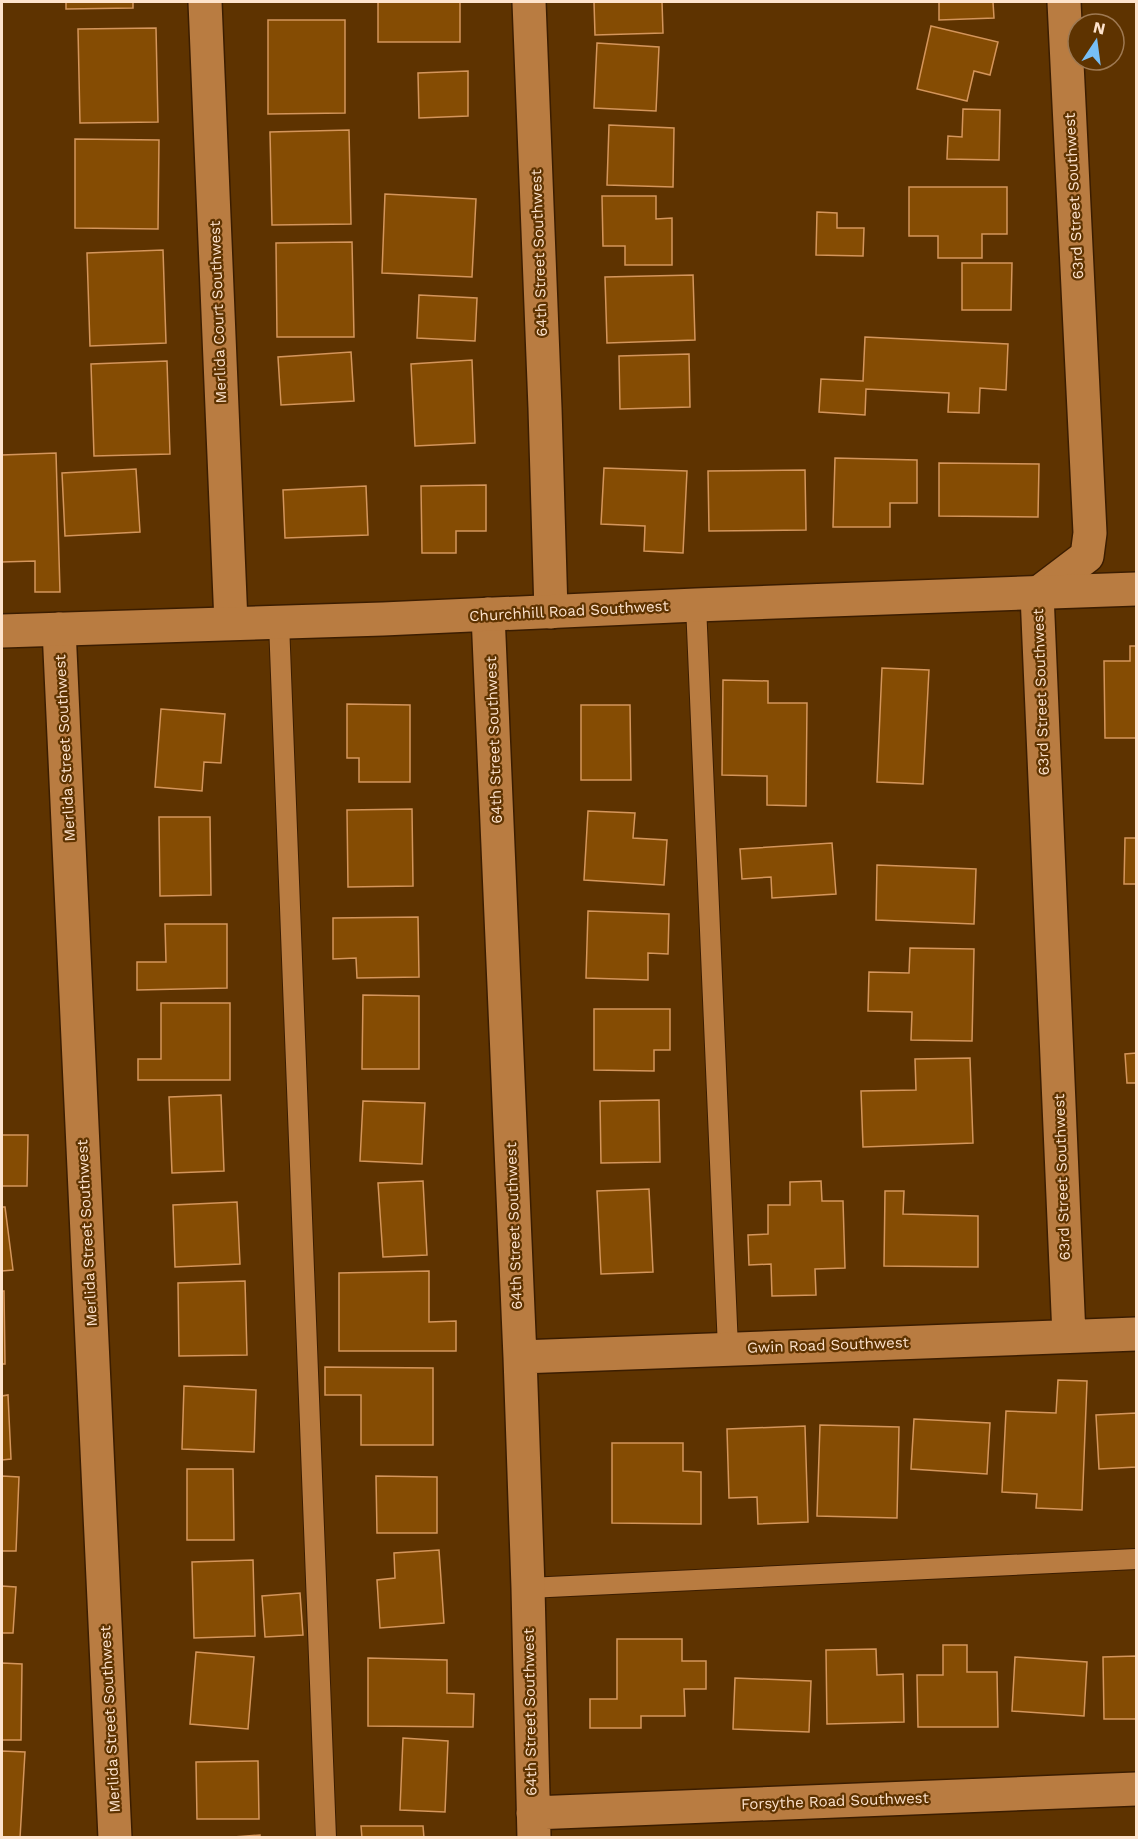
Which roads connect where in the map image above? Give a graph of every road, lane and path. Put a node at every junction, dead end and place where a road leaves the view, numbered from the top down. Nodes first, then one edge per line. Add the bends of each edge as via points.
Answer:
1 (205, 2) edge
2 (529, 2) edge
3 (1064, 2) edge
4 (1137, 589) edge
5 (1037, 594) junction
6 (696, 605) junction
7 (551, 612) junction
8 (488, 614) junction
9 (231, 623) junction
10 (279, 623) junction
11 (59, 629) junction
12 (2, 631) edge
13 (1137, 1334) edge
14 (1069, 1336) junction
15 (728, 1348) junction
16 (520, 1357) junction
17 (1137, 1559) edge
18 (528, 1588) junction
19 (1137, 1789) edge
20 (533, 1825) edge
21 (116, 1838) edge
22 (326, 1838) edge

1 - 9 street, Merlida Court Southwest
2 - 7 street, 64th Street Southwest
3 - 5 street, 63rd Street Southwest via 1090,533 1087,556
4 - 5 street, Churchhill Road Southwest
5 - 6 street, Churchhill Road Southwest
5 - 14 street, 63rd Street Southwest
6 - 7 street, Churchhill Road Southwest
6 - 15 lane
7 - 8 street, Churchhill Road Southwest
8 - 10 street, Churchhill Road Southwest
8 - 16 street, 64th Street Southwest
9 - 10 street, Churchhill Road Southwest
9 - 11 street, Churchhill Road Southwest
10 - 22 lane
11 - 12 street, Churchhill Road Southwest
11 - 21 street, Merlida Street Southwest
13 - 14 street, Gwin Road Southwest
14 - 15 street, Gwin Road Southwest
15 - 16 street, Gwin Road Southwest
16 - 18 street, 64th Street Southwest
17 - 18 lane
18 - 20 street, 64th Street Southwest
19 - 20 street, Forsythe Road Southwest

